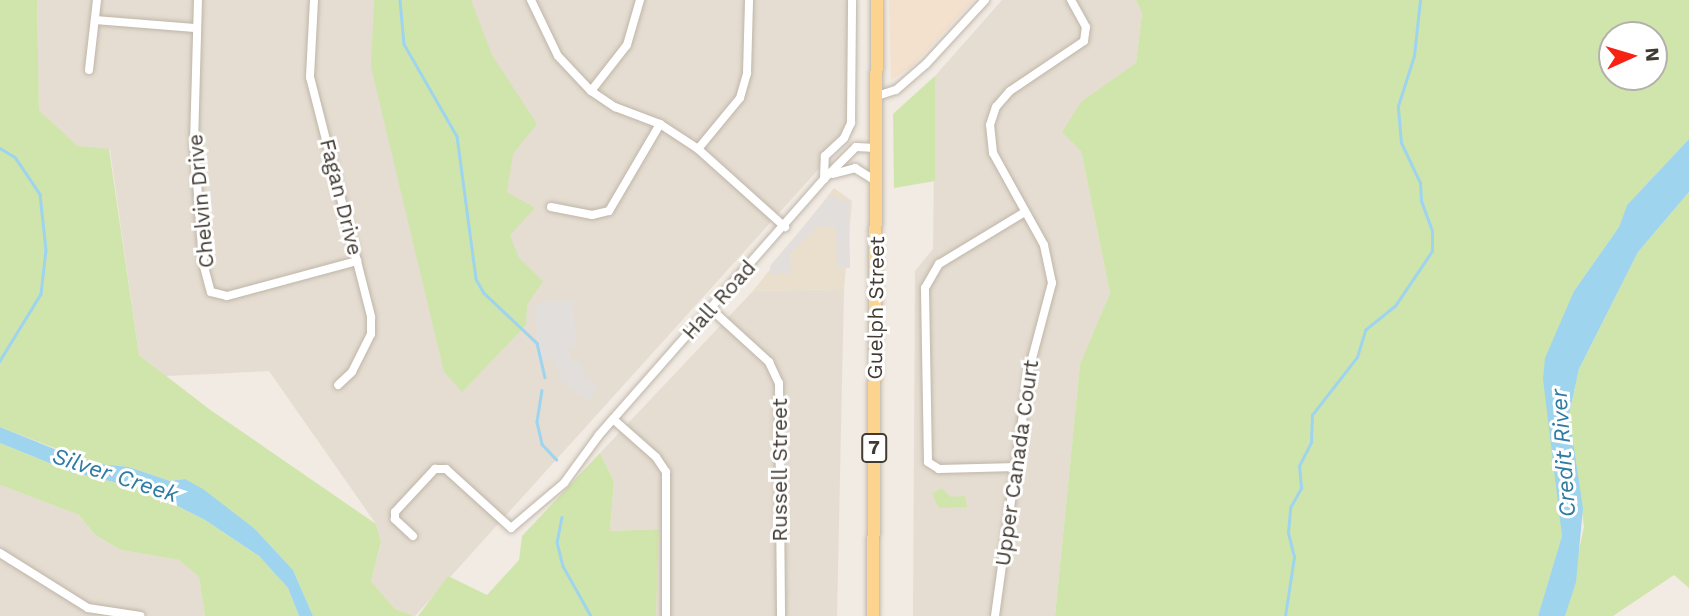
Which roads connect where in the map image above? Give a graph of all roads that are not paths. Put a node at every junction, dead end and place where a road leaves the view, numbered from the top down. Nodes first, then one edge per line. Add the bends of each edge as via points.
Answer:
1 (97, 0) edge
2 (198, 0) edge
3 (314, 0) edge
4 (531, 0) edge
5 (640, 0) edge
6 (749, 0) edge
7 (852, 0) edge
8 (877, 0) edge
9 (985, 0) edge
10 (1071, 0) edge
11 (95, 20) junction
12 (195, 28) junction
13 (89, 70) dead end
14 (591, 91) junction
15 (877, 96) junction
16 (660, 124) junction
17 (876, 148) junction
18 (698, 149) junction
19 (824, 179) junction
20 (877, 182) junction
21 (551, 207) dead end
22 (1024, 212) junction
23 (785, 227) junction
24 (357, 261) junction
25 (711, 309) junction
26 (338, 385) dead end
27 (613, 419) junction
28 (1017, 467) junction
29 (413, 536) dead end
30 (0, 553) edge
31 (140, 616) edge
32 (666, 616) edge
33 (781, 616) edge
34 (873, 616) edge
35 (995, 616) edge

1 - 11 street
2 - 12 street, Chelvin Drive
3 - 24 street, Fagan Drive via 310,77
4 - 14 street via 558,56
5 - 14 street via 627,45
6 - 18 street via 747,73 740,98
7 - 19 street, Hall Road via 851,123 844,138 825,156
8 - 15 main road, Guelph Street
9 - 15 street via 926,64 896,90
10 - 22 street, Upper Canada Court via 1086,27 1084,41 1010,91 996,107 990,125 993,153
11 - 12 street
11 - 13 street
12 - 24 street, Chelvin Drive via 194,142 203,263 211,292 227,296
14 - 16 street via 614,107
15 - 17 main road, Guelph Street
16 - 18 street
16 - 21 street via 608,211 592,215
17 - 19 street, Hall Road via 856,147
17 - 20 main road, Guelph Street / 7
18 - 23 street
19 - 20 street via 855,168
19 - 23 street, Hall Road
20 - 34 main road, Guelph Street / 7
22 - 28 street, Upper Canada Court via 1044,245 1052,283 1029,370
22 - 28 street via 939,264 925,288 928,462 939,469
23 - 25 street, Hall Road
24 - 26 street, Fagan Drive via 371,334 352,372
25 - 27 street, Hall Road
25 - 33 street, Russell Street via 769,362 779,383
27 - 29 street, Hall Road via 564,483 511,528 446,469 428,473 395,512 395,519
27 - 32 street via 656,457 666,472
28 - 35 street, Upper Canada Court
30 - 31 street via 88,608

